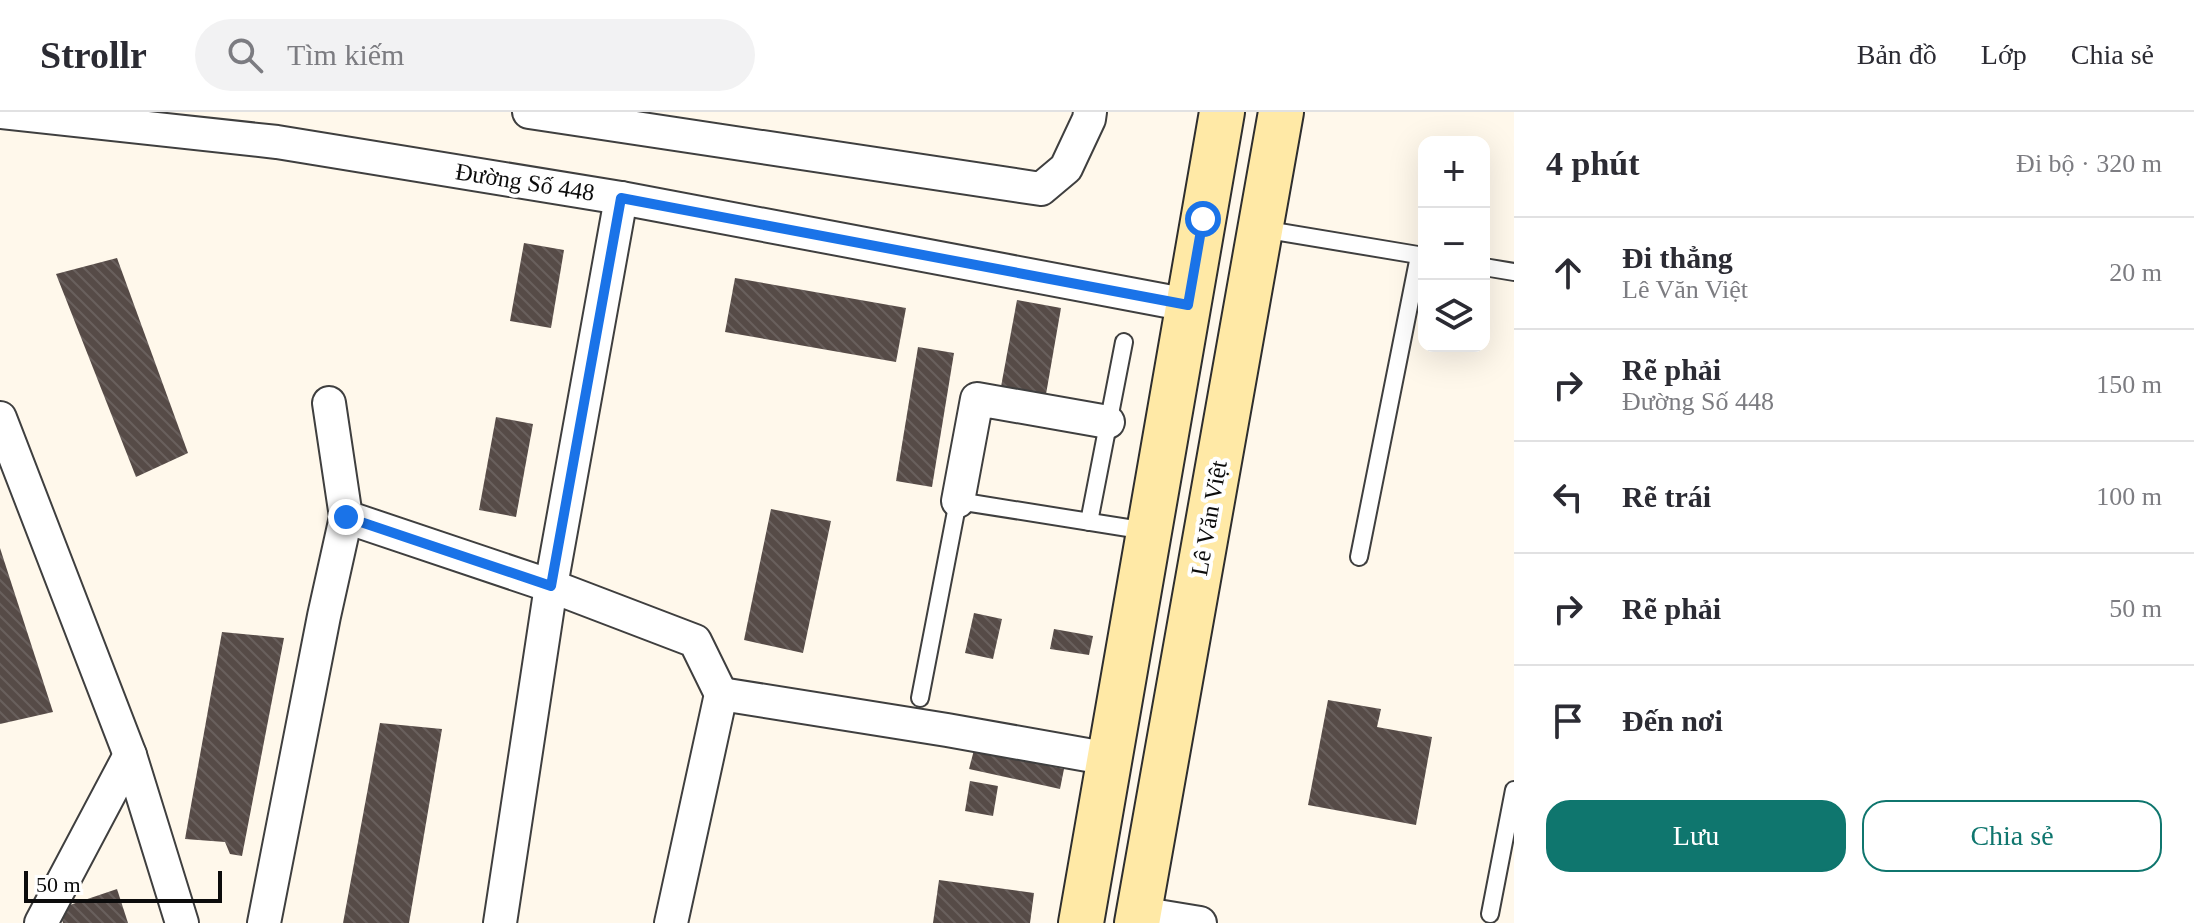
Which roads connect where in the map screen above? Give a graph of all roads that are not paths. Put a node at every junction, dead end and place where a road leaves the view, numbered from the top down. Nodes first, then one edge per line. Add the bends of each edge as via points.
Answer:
1 (0, 112) edge
2 (529, 112) edge
3 (1090, 112) edge
4 (1222, 112) edge
5 (1281, 112) edge
6 (621, 198) junction
7 (1203, 219) junction
8 (1260, 228) junction
9 (1418, 255) edge
10 (1490, 268) edge
11 (1514, 272) edge
12 (1418, 275) edge
13 (1188, 305) junction
14 (1245, 316) junction
15 (1124, 342) dead end
16 (329, 403) dead end
17 (0, 418) edge
18 (1108, 422) junction
19 (958, 501) junction
20 (346, 517) junction
21 (1089, 522) junction
22 (1149, 531) junction
23 (1359, 557) dead end
24 (551, 586) junction
25 (721, 694) junction
26 (920, 698) dead end
27 (130, 755) junction
28 (1110, 759) junction
29 (1514, 790) edge
30 (1083, 913) edge
31 (1490, 914) dead end
32 (1138, 918) edge
33 (41, 923) edge
34 (182, 923) edge
35 (264, 923) edge
36 (500, 923) edge
37 (671, 923) edge
38 (1200, 923) edge

1 - 6 street, Đường Số 448 via 277,142
2 - 3 street via 1041,189 1066,168
4 - 7 main road
5 - 8 main road, Lê Văn Việt
6 - 13 street, Đường Số 448
6 - 24 street
7 - 8 main road
7 - 13 main road
8 - 9 lane
8 - 14 main road, Lê Văn Việt
10 - 11 lane
12 - 23 lane
13 - 14 main road
13 - 22 main road
14 - 32 main road, Lê Văn Việt
15 - 18 lane
16 - 20 street
17 - 27 street
18 - 19 street via 979,386
18 - 21 lane
19 - 21 lane
19 - 26 lane
20 - 24 street
20 - 35 street
21 - 22 lane
22 - 28 main road
24 - 25 street via 695,641
24 - 36 street
25 - 28 street
25 - 37 street
27 - 33 street
27 - 34 street
28 - 30 main road
29 - 31 lane
30 - 32 main road
32 - 38 street

